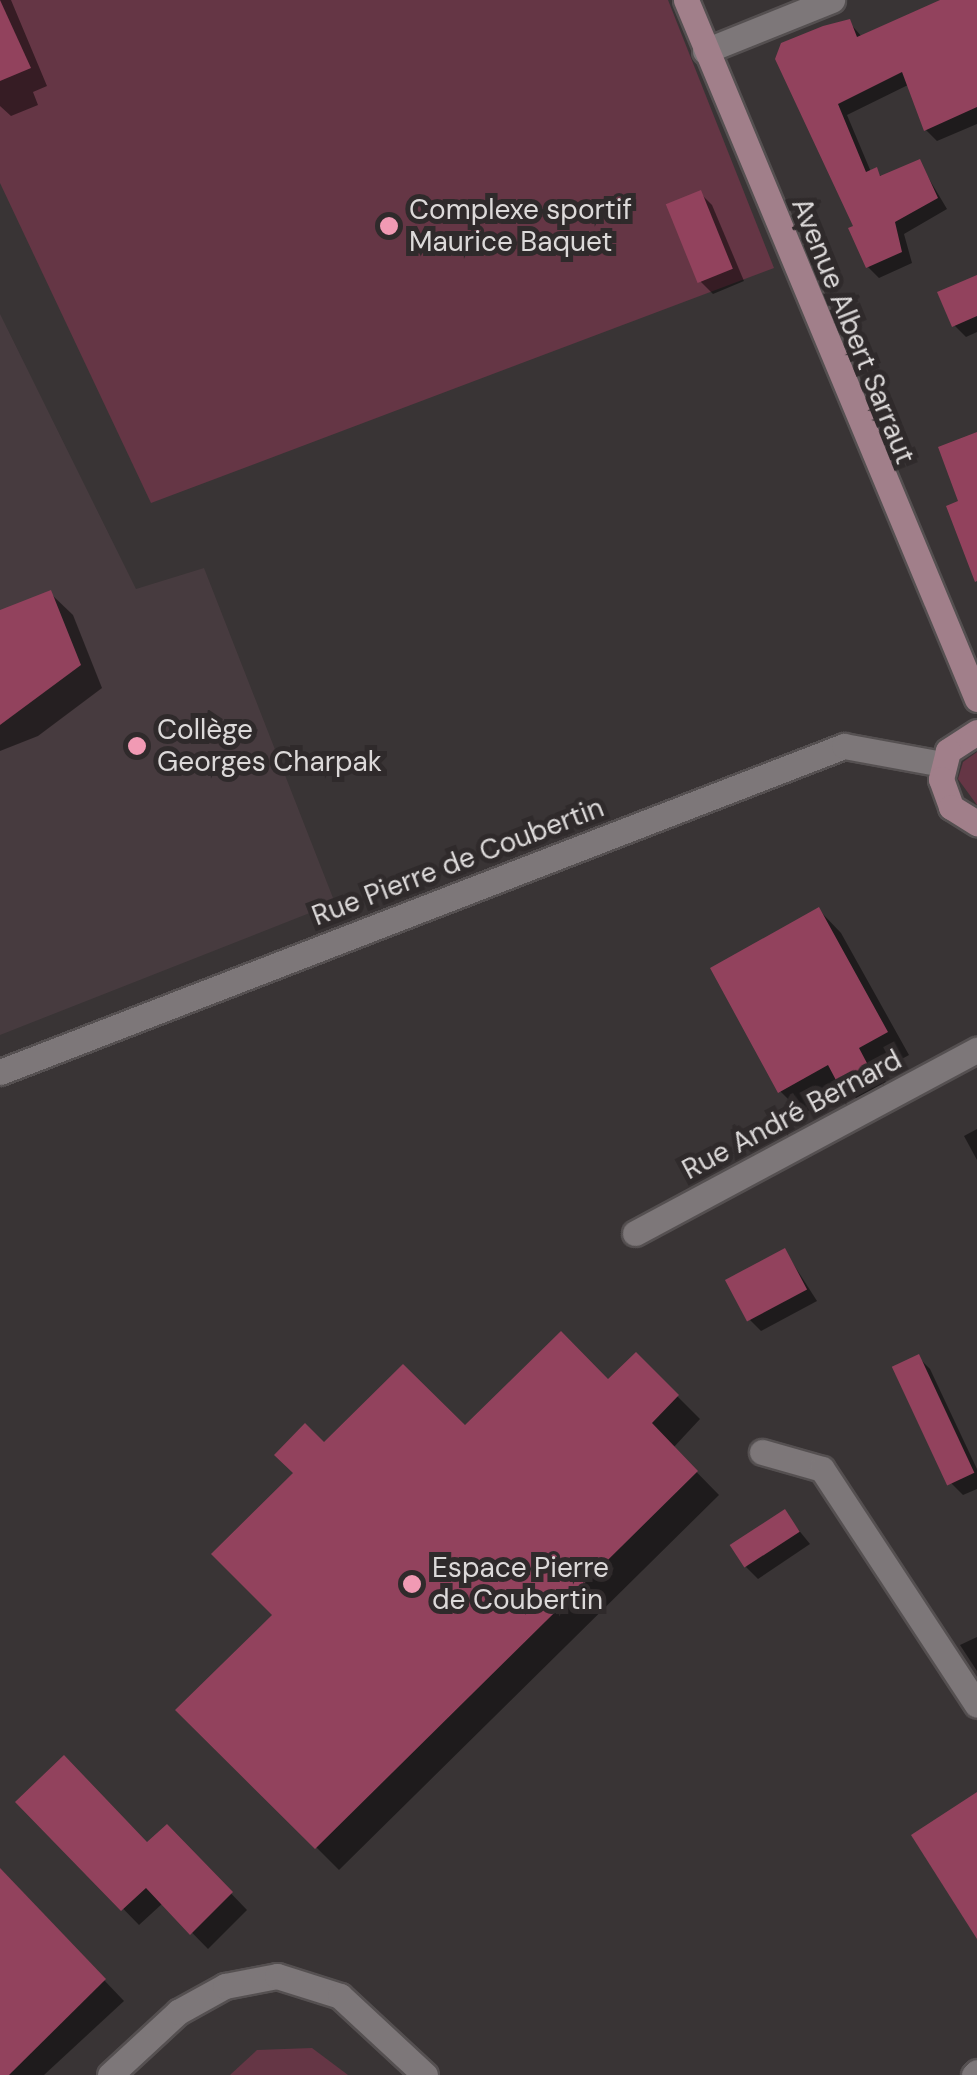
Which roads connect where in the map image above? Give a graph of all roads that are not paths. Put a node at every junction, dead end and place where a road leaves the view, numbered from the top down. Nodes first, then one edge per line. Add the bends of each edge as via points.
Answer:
1 (686, 0) edge
2 (832, 0) edge
3 (705, 50) junction
4 (972, 692) edge
5 (968, 736) edge
6 (942, 764) junction
7 (977, 823) edge
8 (977, 1050) edge
9 (0, 1072) edge
10 (635, 1233) dead end
11 (762, 1452) dead end
12 (977, 1705) edge
13 (110, 2075) edge
14 (425, 2075) edge

1 - 3 street, Avenue Albert Sarraut
2 - 3 street
3 - 4 street, Avenue Albert Sarraut
4 - 5 street, Avenue Albert Sarraut
5 - 6 street, Avenue Albert Sarraut
6 - 7 street via 951,807
6 - 9 street, Rue Pierre de Coubertin via 844,746
8 - 10 street, Rue André Bernard
11 - 12 street via 822,1469
13 - 14 street via 178,2012 226,1986 277,1976 340,1996

